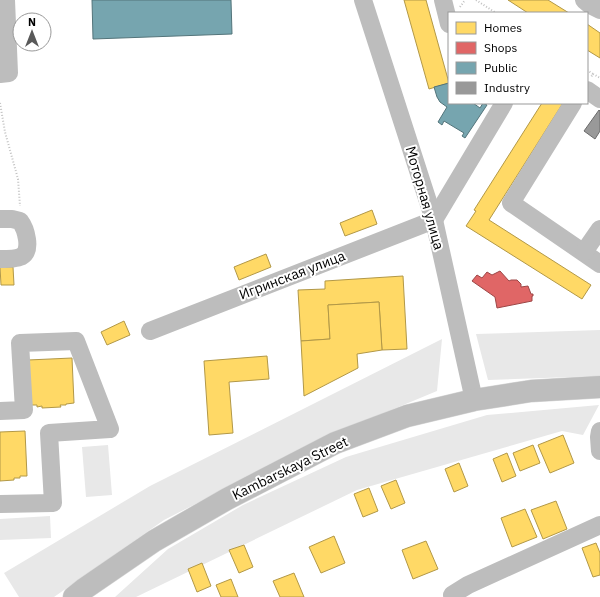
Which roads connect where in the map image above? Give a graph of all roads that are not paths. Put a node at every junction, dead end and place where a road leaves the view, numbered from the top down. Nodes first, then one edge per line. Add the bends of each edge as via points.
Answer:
1 (6, 0) edge
2 (363, 0) edge
3 (442, 0) edge
4 (584, 0) edge
5 (600, 10) edge
6 (448, 21) edge
7 (0, 74) edge
8 (588, 91) edge
9 (600, 99) edge
10 (503, 104) edge
11 (572, 104) edge
12 (0, 219) edge
13 (434, 220) junction
14 (600, 229) edge
15 (584, 252) junction
16 (0, 259) edge
17 (600, 264) edge
18 (150, 331) dead end
19 (600, 386) edge
20 (474, 400) junction
21 (0, 411) edge
22 (600, 431) edge
23 (600, 451) edge
24 (0, 504) edge
25 (600, 525) edge
26 (451, 596) edge
27 (74, 597) edge

1 - 7 street via 9,73
2 - 13 street, Моторная улица
3 - 6 street
4 - 5 street
8 - 9 street
10 - 13 street
11 - 15 street via 511,203
12 - 16 street via 20,221 24,225 28,245 20,258
13 - 18 street, Игринская улица
13 - 20 street, Моторная улица
14 - 15 street
15 - 17 street
19 - 20 main road, Kambarskaya Street via 531,391
20 - 27 main road, Kambarskaya Street via 407,416 335,443 227,499 154,541
21 - 24 street via 24,410 20,343 76,341 110,429 49,433 53,503
22 - 23 street
25 - 26 street via 468,585

